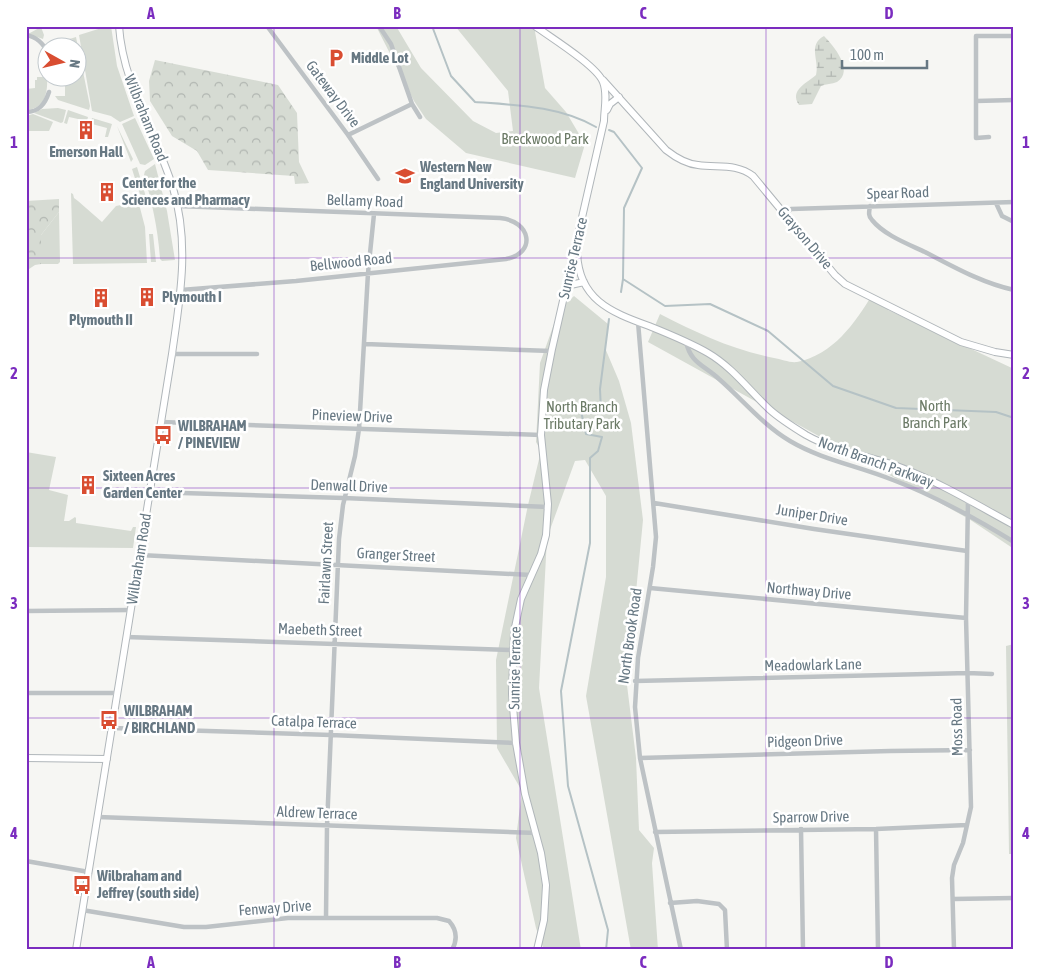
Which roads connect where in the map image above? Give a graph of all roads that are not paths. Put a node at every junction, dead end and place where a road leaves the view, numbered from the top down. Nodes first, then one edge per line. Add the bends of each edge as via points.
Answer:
1 (119, 26) edge
2 (267, 26) edge
3 (379, 26) edge
4 (535, 26) edge
5 (26, 35) edge
6 (1014, 36) edge
7 (38, 40) edge
8 (599, 75) junction
9 (49, 92) dead end
10 (619, 97) junction
11 (1014, 100) edge
12 (976, 101) junction
13 (412, 104) junction
14 (26, 112) edge
15 (420, 117) dead end
16 (604, 121) junction
17 (348, 135) junction
18 (988, 137) dead end
19 (378, 179) dead end
20 (1014, 202) edge
21 (996, 203) junction
22 (177, 206) junction
23 (870, 206) junction
24 (374, 214) junction
25 (784, 215) junction
26 (1014, 222) edge
27 (578, 240) junction
28 (522, 253) joint
29 (368, 273) junction
30 (584, 282) junction
31 (566, 286) junction
32 (181, 290) junction
33 (1014, 290) edge
34 (638, 322) junction
35 (686, 340) junction
36 (365, 344) junction
37 (551, 351) junction
38 (172, 354) junction
39 (257, 354) dead end
40 (1014, 356) edge
41 (161, 422) junction
42 (359, 429) junction
43 (541, 435) junction
44 (150, 492) junction
45 (344, 498) junction
46 (968, 500) junction
47 (654, 503) junction
48 (548, 507) junction
49 (968, 515) junction
50 (1014, 525) edge
51 (1014, 542) edge
52 (967, 551) junction
53 (140, 555) junction
54 (338, 565) junction
55 (531, 575) junction
56 (650, 588) junction
57 (130, 610) junction
58 (26, 611) edge
59 (966, 618) junction
60 (126, 637) junction
61 (334, 643) junction
62 (513, 650) junction
63 (968, 673) junction
64 (992, 674) dead end
65 (636, 681) junction
66 (26, 693) edge
67 (117, 693) junction
68 (112, 728) junction
69 (331, 735) junction
70 (516, 743) junction
71 (970, 750) junction
72 (26, 758) edge
73 (107, 758) junction
74 (640, 758) junction
75 (98, 817) junction
76 (968, 825) junction
77 (327, 826) junction
78 (876, 828) junction
79 (801, 829) junction
80 (655, 832) junction
81 (536, 833) junction
82 (26, 861) edge
83 (89, 872) junction
84 (1014, 898) edge
85 (953, 899) junction
86 (670, 903) junction
87 (82, 910) junction
88 (326, 917) junction
89 (76, 950) edge
90 (452, 950) edge
91 (538, 950) edge
92 (681, 950) edge
93 (727, 950) edge
94 (803, 950) edge
95 (878, 950) edge
96 (954, 950) edge

1 - 22 street, Wilbraham Road via 128,75
2 - 17 street, Gateway Drive
3 - 13 street via 391,44
4 - 8 street, Grayson Drive
5 - 7 street
6 - 12 street via 976,36
8 - 10 street, Grayson Drive
8 - 16 street via 604,88
9 - 14 street via 40,108
10 - 16 street via 607,107
10 - 25 street, Grayson Drive via 674,156 698,165 732,166 743,170 753,176
11 - 12 street
12 - 18 street via 976,138
13 - 15 street
13 - 17 street
16 - 27 street, Sunrise Terrace
17 - 19 street, Gateway Drive
20 - 21 street, Spear Road
21 - 23 street, Spear Road
21 - 26 street via 1002,216
22 - 24 street, Bellamy Road
22 - 32 street, Wilbraham Road via 183,246
23 - 25 street, Spear Road via 791,209
23 - 33 street via 871,220 890,234 975,277
24 - 28 street, Bellamy Road via 509,219 525,232
24 - 29 street, Fairlawn Street
25 - 40 street, Grayson Drive via 845,284 960,342
27 - 30 street, North Branch Parkway via 578,263
27 - 31 street, Sunrise Terrace
28 - 29 street, Bellwood Road via 506,259
29 - 32 street, Bellwood Road
29 - 36 street, Fairlawn Street
30 - 31 street
30 - 34 street, North Branch Parkway via 606,308
31 - 37 street, Sunrise Terrace
32 - 38 street, Wilbraham Road
34 - 35 street, North Branch Parkway
34 - 47 street, North Brook Road
35 - 46 street, North Branch Parkway via 720,361 776,415 807,435 832,447 910,471
35 - 49 street via 694,360 790,441 815,454 892,479
36 - 37 street
36 - 42 street, Fairlawn Street
37 - 43 street, Sunrise Terrace
38 - 39 street
38 - 41 street, Wilbraham Road
41 - 42 street, Pineview Drive
41 - 44 street, Wilbraham Road
42 - 43 street, Pineview Drive
42 - 45 street, Fairlawn Street
43 - 48 street, Sunrise Terrace
44 - 45 street, Denwall Drive
44 - 53 street, Wilbraham Road
45 - 48 street, Denwall Drive
45 - 54 street, Fairlawn Street
46 - 49 street, Moss Road
46 - 50 street, North Branch Parkway
47 - 52 street, Juniper Drive
47 - 56 street, North Brook Road via 656,542
48 - 55 street, Sunrise Terrace via 546,535
49 - 51 street
49 - 52 street, Moss Road
52 - 59 street, Moss Road
53 - 54 street, Granger Street
53 - 57 street, Wilbraham Road
54 - 55 street, Granger Street
54 - 61 street, Fairlawn Street
55 - 62 street, Sunrise Terrace via 519,607
56 - 59 street, Northway Drive
56 - 65 street, North Brook Road
57 - 58 street
57 - 60 street, Wilbraham Road
59 - 63 street, Moss Road
60 - 61 street, Maebeth Street
60 - 67 street, Wilbraham Road
61 - 62 street, Maebeth Street
61 - 69 street, Fairlawn Street
62 - 70 street, Sunrise Terrace
63 - 64 street, Meadowlark Lane
63 - 65 street, Meadowlark Lane
63 - 71 street, Moss Road
65 - 74 street, North Brook Road
66 - 67 street
67 - 68 street, Wilbraham Road
68 - 69 street, Catalpa Terrace
68 - 73 street, Wilbraham Road
69 - 70 street, Catalpa Terrace
69 - 77 street, Fairlawn Street
70 - 81 street, Sunrise Terrace
71 - 74 street, Pidgeon Drive
71 - 76 street, Moss Road via 971,807
72 - 73 street
73 - 75 street, Wilbraham Road
74 - 80 street, North Brook Road
75 - 77 street, Aldrew Terrace
75 - 83 street, Wilbraham Road
76 - 78 street, Sparrow Drive
76 - 85 street, Moss Road via 954,865
77 - 81 street, Aldrew Terrace
77 - 88 street, Fairlawn Street
78 - 79 street, Sparrow Drive
78 - 95 street
79 - 80 street, Sparrow Drive
79 - 94 street
80 - 86 street, North Brook Road
81 - 91 street, Sunrise Terrace via 546,891
82 - 83 street
83 - 87 street, Wilbraham Road
84 - 85 street
85 - 96 street, Moss Road
86 - 92 street, North Brook Road
86 - 93 street via 697,901 719,904 724,910
87 - 88 street, Fenway Drive via 184,927
87 - 89 street, Wilbraham Road
88 - 90 street, Fenway Drive via 446,919 454,928 456,941

